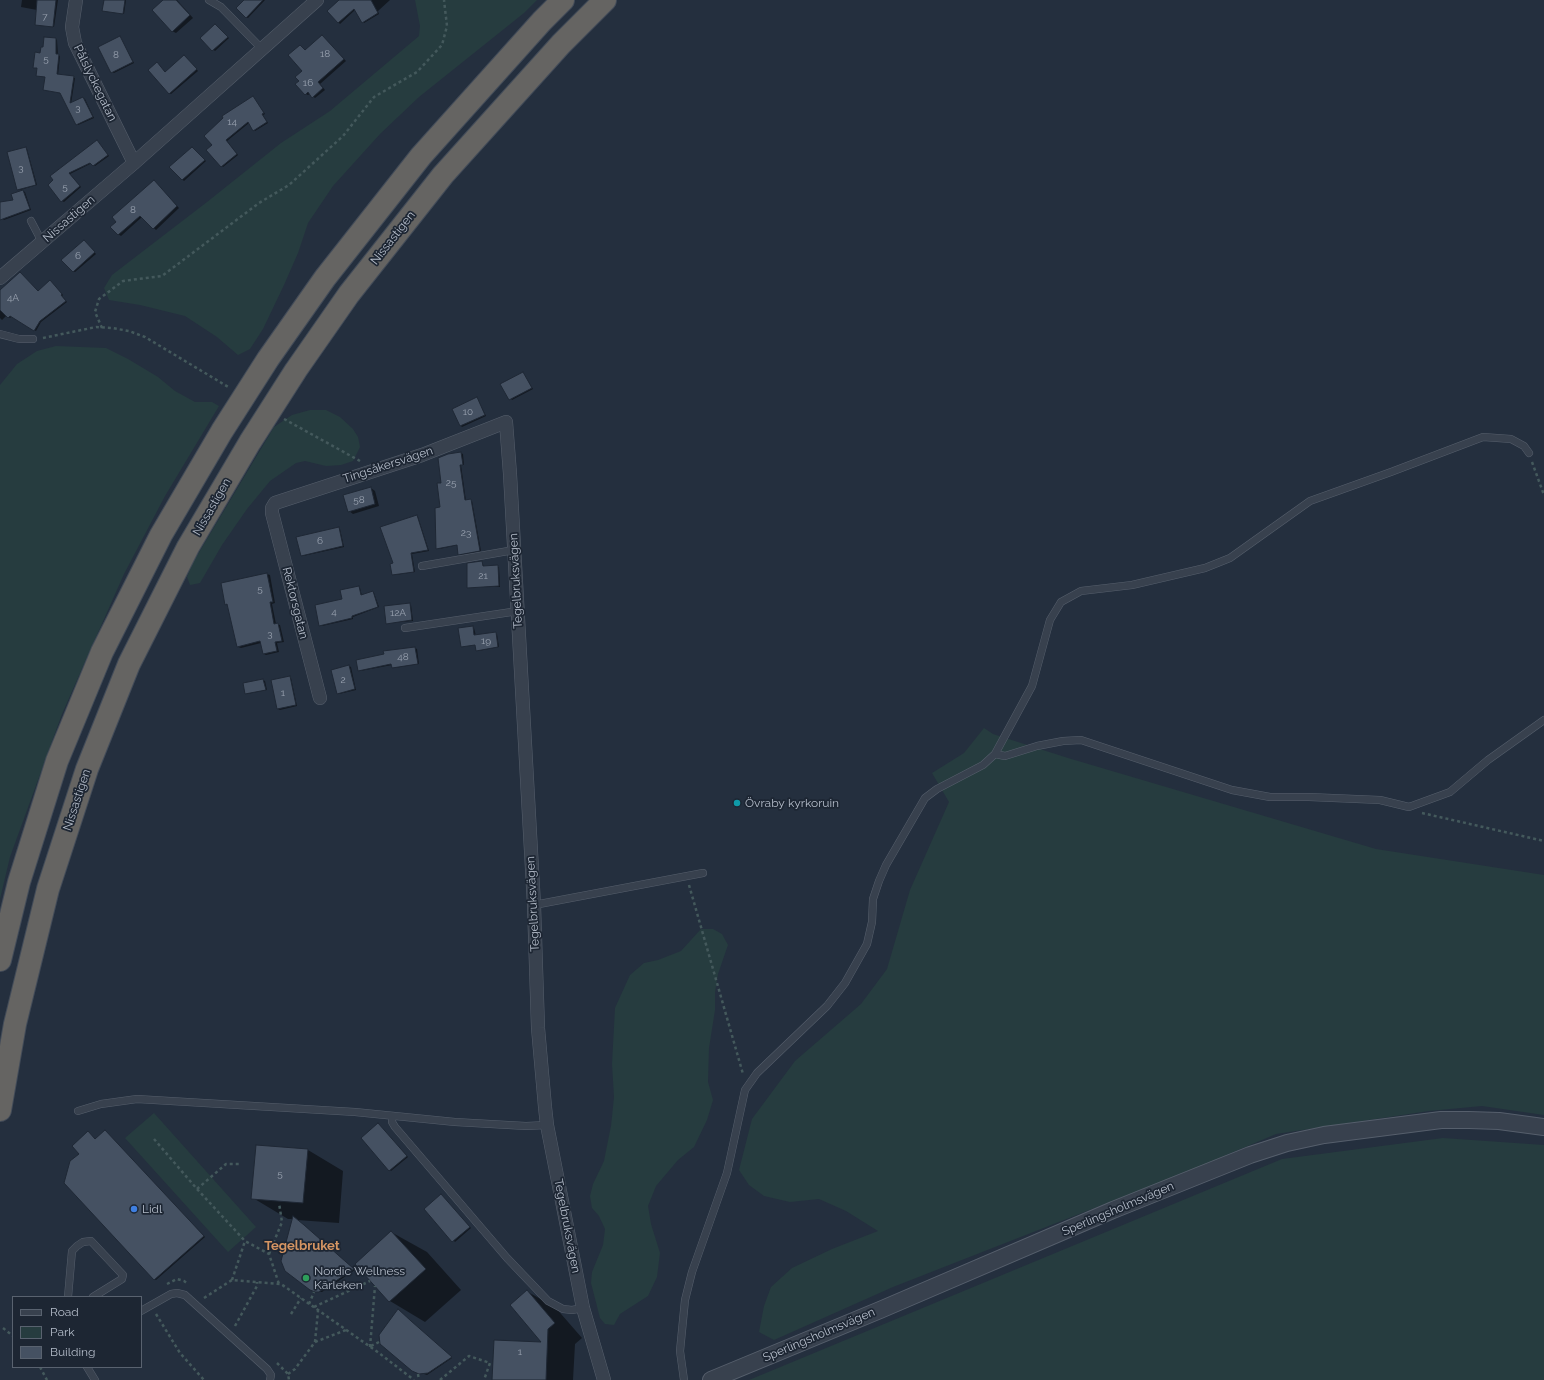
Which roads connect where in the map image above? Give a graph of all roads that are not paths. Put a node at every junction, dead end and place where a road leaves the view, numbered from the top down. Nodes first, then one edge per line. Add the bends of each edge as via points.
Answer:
1 (76, 0) edge
2 (209, 0) edge
3 (316, 0) edge
4 (563, 0) edge
5 (605, 0) edge
6 (262, 49) junction
7 (134, 163) junction
8 (31, 221) dead end
9 (42, 242) junction
10 (0, 278) edge
11 (0, 334) edge
12 (33, 339) road end
13 (506, 422) joint
14 (1529, 454) road end
15 (272, 508) joint
16 (514, 550) junction
17 (422, 566) dead end
18 (518, 611) junction
19 (406, 628) dead end
20 (320, 698) dead end
21 (1544, 720) edge
22 (995, 754) junction
23 (703, 873) dead end
24 (534, 905) junction
25 (0, 960) edge
26 (0, 1110) edge
27 (78, 1111) dead end
28 (392, 1116) junction
29 (547, 1125) junction
30 (1544, 1127) edge
31 (68, 1296) edge
32 (95, 1296) edge
33 (583, 1308) junction
34 (142, 1310) edge
35 (88, 1368) edge
36 (95, 1380) edge
37 (270, 1380) edge
38 (604, 1380) edge
39 (684, 1380) edge
40 (711, 1380) edge

1 - 7 street, Pålslyckegatan via 72,27 75,43
2 - 6 lane via 221,7
3 - 6 street, Nissastigen
4 - 25 highway via 421,156 325,278 268,359 222,431 161,535 102,652 57,761 19,882
5 - 26 highway, Nissastigen via 561,44 443,175 349,294 250,442 188,547 129,664 87,769 48,889 15,1024
6 - 7 street, Nissastigen
7 - 9 street, Nissastigen
8 - 9 lane
9 - 10 street, Nissastigen
11 - 12 lane via 19,339
13 - 15 street, Tingsåkersvägen via 422,455 275,503
13 - 16 street, Tegelbruksvägen
14 - 22 lane via 1524,446 1511,439 1483,437 1310,501 1230,558 1205,568 1132,585 1081,591 1062,602 1050,620 1032,686
15 - 20 street, Rektorsgatan
16 - 17 lane
16 - 18 street, Tegelbruksvägen
18 - 19 lane
18 - 24 street, Tegelbruksvägen
21 - 22 lane via 1488,760 1450,792 1409,807 1380,800 1270,797 1232,790 1081,740 1037,746 1005,756
22 - 39 lane via 983,765 925,798 879,881 873,899 872,922 867,944 845,983 827,1006 757,1073 747,1088 727,1173 692,1272 685,1300 680,1351
23 - 24 lane
24 - 29 street, Tegelbruksvägen via 538,1028
27 - 28 lane via 101,1104 137,1099
28 - 29 lane via 455,1122
28 - 33 lane via 395,1127 507,1258 548,1301 563,1309
29 - 33 street, Tegelbruksvägen
30 - 40 street, Sperlingsholmsvägen via 1499,1121 1441,1120 1324,1135 1287,1143 1250,1155 1114,1210
31 - 32 lane via 72,1252 83,1242 91,1241 123,1275 122,1279
33 - 38 street, Tegelbruksvägen
34 - 37 lane via 171,1294 185,1296 267,1369 271,1375
35 - 36 lane

